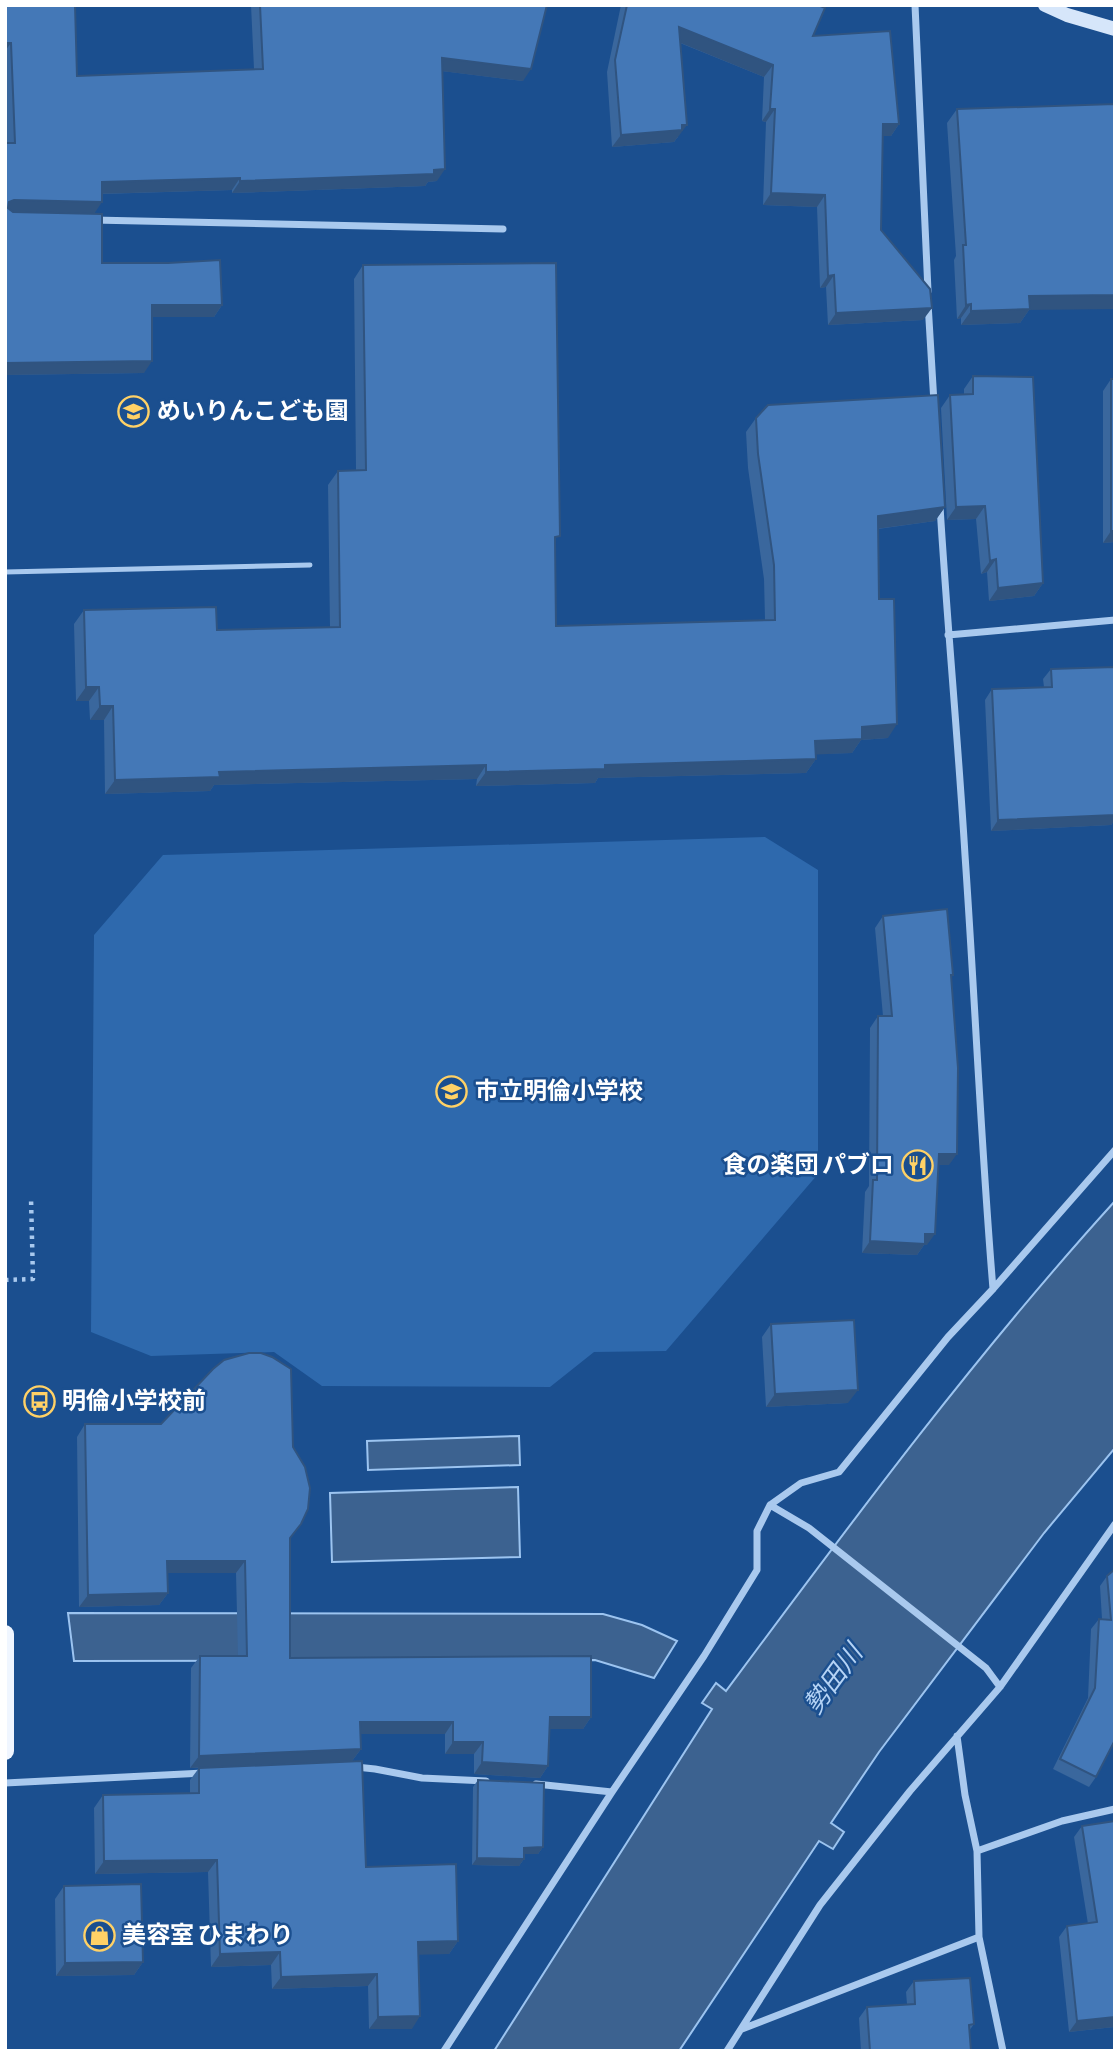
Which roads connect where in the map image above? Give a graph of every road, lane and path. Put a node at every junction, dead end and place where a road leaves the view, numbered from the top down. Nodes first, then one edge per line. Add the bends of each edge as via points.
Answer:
1 (915, 5) edge
2 (1045, 5) edge
3 (1115, 30) edge
4 (88, 220) edge
5 (503, 229) dead end
6 (935, 414) edge
7 (940, 497) edge
8 (310, 565) dead end
9 (5, 572) edge
10 (1115, 620) edge
11 (948, 635) junction
12 (1115, 1150) edge
13 (31, 1198) dead end
14 (5, 1280) edge
15 (993, 1289) junction
16 (770, 1505) junction
17 (1115, 1524) edge
18 (5, 1634) edge
19 (1000, 1687) junction
20 (957, 1735) junction
21 (5, 1751) edge
22 (344, 1767) edge
23 (208, 1773) edge
24 (492, 1782) edge
25 (5, 1783) edge
26 (533, 1784) edge
27 (612, 1792) junction
28 (1115, 1809) edge
29 (977, 1852) junction
30 (979, 1937) junction
31 (741, 2029) junction
32 (443, 2051) edge
33 (727, 2051) edge
34 (1003, 2051) edge

1 - 6 street
2 - 3 street
4 - 5 street
7 - 11 street
8 - 9 lane
10 - 11 street
11 - 15 street
12 - 15 street
13 - 14 path via 33,1279
15 - 16 street via 948,1337 839,1472 801,1483
16 - 19 street via 809,1528 986,1668
16 - 27 street via 757,1531 757,1570
17 - 19 street
18 - 21 main road
19 - 20 street
20 - 29 street
20 - 31 street via 820,1905
22 - 24 street
23 - 25 street
26 - 27 street
27 - 32 street
28 - 29 street via 1062,1821
29 - 30 street
30 - 31 street
30 - 34 street
31 - 33 street

